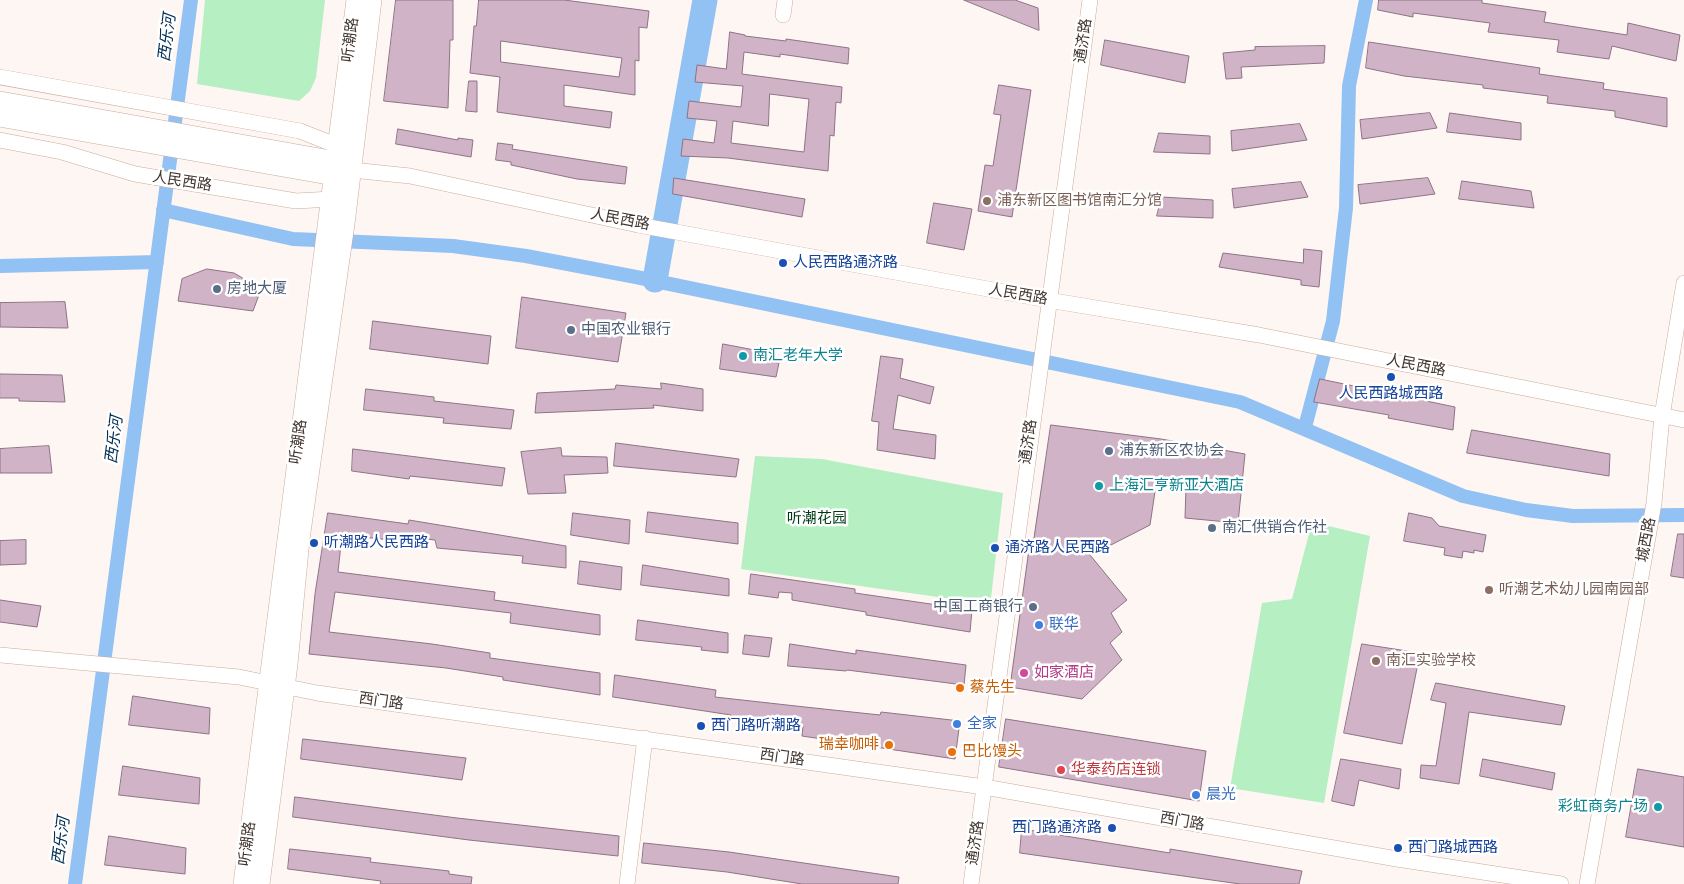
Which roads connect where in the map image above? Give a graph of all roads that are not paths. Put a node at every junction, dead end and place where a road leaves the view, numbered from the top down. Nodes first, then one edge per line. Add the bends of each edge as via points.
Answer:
1 (356, 0) edge
2 (372, 0) edge
3 (1090, 0) edge
4 (0, 78) edge
5 (0, 101) edge
6 (0, 117) edge
7 (142, 134) junction
8 (0, 140) edge
9 (340, 163) junction
10 (332, 199) junction
11 (335, 232) junction
12 (1684, 283) edge
13 (1048, 300) junction
14 (1662, 416) junction
15 (1684, 420) edge
16 (0, 655) edge
17 (277, 685) junction
18 (644, 738) junction
19 (984, 787) junction
20 (243, 884) edge
21 (260, 884) edge
22 (627, 884) edge
23 (971, 884) edge
24 (1561, 884) edge
25 (1586, 884) edge

1 - 9 main road, 听潮路
2 - 9 main road, 听潮路
3 - 13 street, 通济路
4 - 9 street, 人民西路 via 300,131
5 - 7 main road, 人民西路
6 - 7 main road, 人民西路
7 - 9 main road, 人民西路
8 - 10 street, 人民西路 via 62,152 134,174 296,201
9 - 10 main road, 听潮路
9 - 11 main road, 听潮路
9 - 13 street, 人民西路 via 639,225
10 - 11 main road, 听潮路
11 - 17 main road, 听潮路
12 - 14 street, 城西路
13 - 14 street, 人民西路 via 1279,339
13 - 19 street, 通济路
14 - 15 street, 人民西路
14 - 25 street, 城西路 via 1654,504
16 - 17 street, 西门路 via 239,677
17 - 18 street, 西门路
17 - 20 main road, 听潮路
17 - 21 main road, 听潮路
18 - 19 street, 西门路
18 - 22 street
19 - 23 street, 通济路
19 - 24 street, 西门路 via 1397,859

